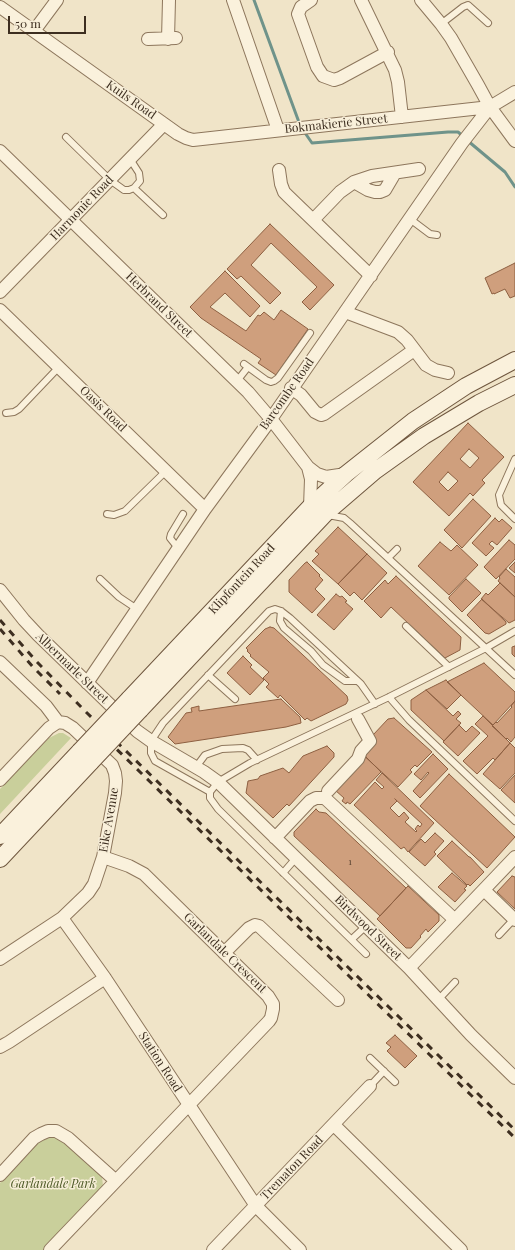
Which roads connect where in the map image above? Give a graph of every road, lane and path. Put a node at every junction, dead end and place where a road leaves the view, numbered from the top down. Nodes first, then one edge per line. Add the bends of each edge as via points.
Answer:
1 (57, 0) edge
2 (169, 0) edge
3 (233, 0) edge
4 (311, 0) edge
5 (361, 0) edge
6 (421, 0) edge
7 (0, 8) edge
8 (488, 23) dead end
9 (441, 24) junction
10 (34, 31) junction
11 (148, 39) dead end
12 (388, 52) junction
13 (515, 92) edge
14 (490, 107) junction
15 (402, 117) junction
16 (164, 124) junction
17 (278, 130) junction
18 (66, 137) dead end
19 (515, 141) edge
20 (0, 151) edge
21 (130, 159) junction
22 (419, 169) dead end
23 (279, 170) dead end
24 (395, 173) junction
25 (110, 180) junction
26 (354, 182) junction
27 (134, 188) junction
28 (163, 215) dead end
29 (71, 219) junction
30 (410, 219) junction
31 (313, 220) junction
32 (437, 235) dead end
33 (371, 276) junction
34 (0, 292) edge
35 (0, 310) edge
36 (345, 312) junction
37 (310, 333) dead end
38 (414, 350) junction
39 (515, 360) edge
40 (59, 367) junction
41 (448, 373) dead end
42 (237, 381) junction
43 (515, 385) edge
44 (291, 388) junction
45 (6, 413) dead end
46 (271, 418) junction
47 (515, 459) edge
48 (308, 468) junction
49 (166, 471) junction
50 (346, 474) junction
51 (310, 507) junction
52 (205, 509) junction
53 (107, 514) dead end
54 (183, 514) dead end
55 (325, 514) junction
56 (515, 519) edge
57 (178, 548) junction
58 (397, 549) dead end
59 (388, 558) junction
60 (100, 579) dead end
61 (0, 590) edge
62 (137, 609) junction
63 (278, 610) junction
64 (406, 626) dead end
65 (515, 631) edge
66 (318, 644) junction
67 (486, 648) junction
68 (311, 651) junction
69 (0, 662) edge
70 (449, 667) junction
71 (208, 675) junction
72 (515, 675) edge
73 (357, 681) junction
74 (87, 683) junction
75 (389, 697) junction
76 (235, 699) dead end
77 (375, 704) junction
78 (135, 705) junction
79 (358, 719) dead end
80 (58, 722) junction
81 (151, 741) junction
82 (85, 756) junction
83 (257, 760) junction
84 (196, 767) junction
85 (0, 780) edge
86 (218, 782) junction
87 (210, 792) junction
88 (325, 794) junction
89 (515, 821) edge
90 (0, 836) edge
91 (275, 838) junction
92 (515, 857) edge
93 (103, 858) junction
94 (296, 858) junction
95 (0, 859) edge
96 (283, 872) junction
97 (484, 890) junction
98 (62, 918) junction
99 (455, 920) junction
100 (515, 920) edge
101 (366, 926) junction
102 (499, 935) dead end
103 (352, 940) junction
104 (224, 953) junction
105 (366, 954) dead end
106 (0, 959) edge
107 (409, 968) junction
108 (105, 978) junction
109 (455, 982) dead end
110 (338, 1000) dead end
111 (438, 1000) junction
112 (0, 1047) edge
113 (370, 1058) dead end
114 (384, 1071) junction
115 (515, 1078) edge
116 (395, 1082) dead end
117 (370, 1086) joint
118 (188, 1106) junction
119 (334, 1125) junction
120 (0, 1175) edge
121 (116, 1181) junction
122 (256, 1206) junction
123 (50, 1250) edge
124 (213, 1250) edge
125 (300, 1250) edge
126 (461, 1250) edge

1 - 10 street
2 - 11 street via 172,39
3 - 17 street, Bokmakierie Street
4 - 12 street via 301,7 298,14 317,67 323,76 334,80 340,78
5 - 12 street
6 - 9 street
7 - 10 street, Kuils Road
8 - 9 lane via 468,5
9 - 14 street
10 - 16 street, Kuils Road
12 - 15 street via 398,82
13 - 14 street
14 - 15 street, Bokmakierie Street
14 - 19 street
14 - 30 street, Barcombe Road
15 - 17 street, Bokmakierie Street
16 - 17 street, Kuils Road via 186,138 198,140
16 - 21 street, Harmonie Road
18 - 25 lane
20 - 29 street, Herbrand Street
21 - 25 street, Harmonie Road
21 - 27 lane via 140,177
22 - 24 street
23 - 31 street via 284,192
24 - 26 street via 372,176
24 - 26 street via 385,190 380,192 368,190
25 - 27 lane via 124,190
25 - 29 street, Harmonie Road
26 - 31 street via 340,192
27 - 28 lane
29 - 34 street, Harmonie Road
29 - 42 street, Herbrand Street
30 - 32 lane via 430,234
30 - 33 street, Barcombe Road
31 - 33 street
33 - 36 street, Barcombe Road
35 - 40 street, Oasis Road
36 - 38 street via 398,332
36 - 44 street, Barcombe Road
37 - 42 lane via 274,381 266,380 246,365
38 - 41 street via 429,367
38 - 44 street via 324,414 317,413
39 - 50 main road, Klipfontein Road via 466,386 413,421
40 - 45 lane via 19,409
40 - 49 street, Oasis Road
42 - 46 street, Herbrand Street
43 - 55 main road, Klipfontein Road via 424,436 375,471
44 - 46 street, Barcombe Road
46 - 48 street, Herbrand Street
46 - 52 street, Barcombe Road
47 - 56 lane via 499,498 503,508
48 - 50 street, Herbrand Street via 326,477
48 - 51 street, Herbrand Street via 311,479
49 - 52 street, Oasis Road
49 - 53 lane via 125,511 114,515
50 - 51 main road, Klipfontein Road
51 - 78 main road, Klipfontein Road
52 - 57 street, Barcombe Road
54 - 57 lane via 170,538
55 - 59 lane via 344,518
55 - 78 main road, Klipfontein Road
57 - 62 street, Barcombe Road
58 - 59 lane
59 - 67 lane
60 - 62 lane via 119,597
61 - 74 street, Albermarle Street via 24,620
62 - 74 street, Barcombe Road
63 - 66 lane
63 - 68 lane via 284,628
63 - 71 lane via 266,614
64 - 70 lane
65 - 67 lane
66 - 68 lane
66 - 73 lane
67 - 70 lane
67 - 72 lane
68 - 73 lane via 339,678 349,682
69 - 80 street, Eike Avenue via 46,706
70 - 75 lane
71 - 76 lane
71 - 81 lane via 162,723
73 - 77 lane
74 - 81 street, Albermarle Street
75 - 77 lane
75 - 89 lane via 409,720
77 - 83 lane
78 - 82 main road, Klipfontein Road, bridge
79 - 88 street via 370,741 358,759
80 - 85 street via 49,728
80 - 93 street, Eike Avenue via 73,728 112,765 115,773 115,793
81 - 84 street
81 - 87 lane via 151,753 155,761
82 - 90 main road, Klipfontein Road
82 - 95 main road, Klipfontein Road
83 - 84 lane via 244,748 222,749 205,755
83 - 86 lane
84 - 86 street
86 - 87 lane
86 - 91 street, Birdwood Street
87 - 96 lane via 210,798 218,809
88 - 91 street via 310,801
88 - 99 street via 327,800
91 - 94 street, Birdwood Street
92 - 97 street
93 - 98 street, Eike Avenue via 88,893
93 - 104 street, Garlandale Crescent via 144,874
94 - 96 lane
94 - 101 street, Birdwood Street
96 - 103 lane
97 - 99 street
97 - 100 street
98 - 106 street, Eike Avenue
98 - 108 street, Station Road
99 - 107 street
100 - 102 lane
101 - 103 lane
101 - 107 street, Birdwood Street
103 - 105 lane
104 - 110 street via 249,928 259,926
104 - 118 street, Garlandale Crescent via 268,996 273,1004 273,1014
107 - 111 street, Birdwood Street
108 - 112 street
108 - 118 street, Station Road
109 - 111 lane
111 - 115 street, Birdwood Street
113 - 114 lane
114 - 116 lane
114 - 117 lane
117 - 119 street, Trematon Road
118 - 121 street
118 - 122 street, Station Road
119 - 122 street, Trematon Road
119 - 126 street
120 - 121 street via 34,1138 56,1131 68,1138
121 - 123 street
122 - 124 street, Trematon Road
122 - 125 street, Station Road

